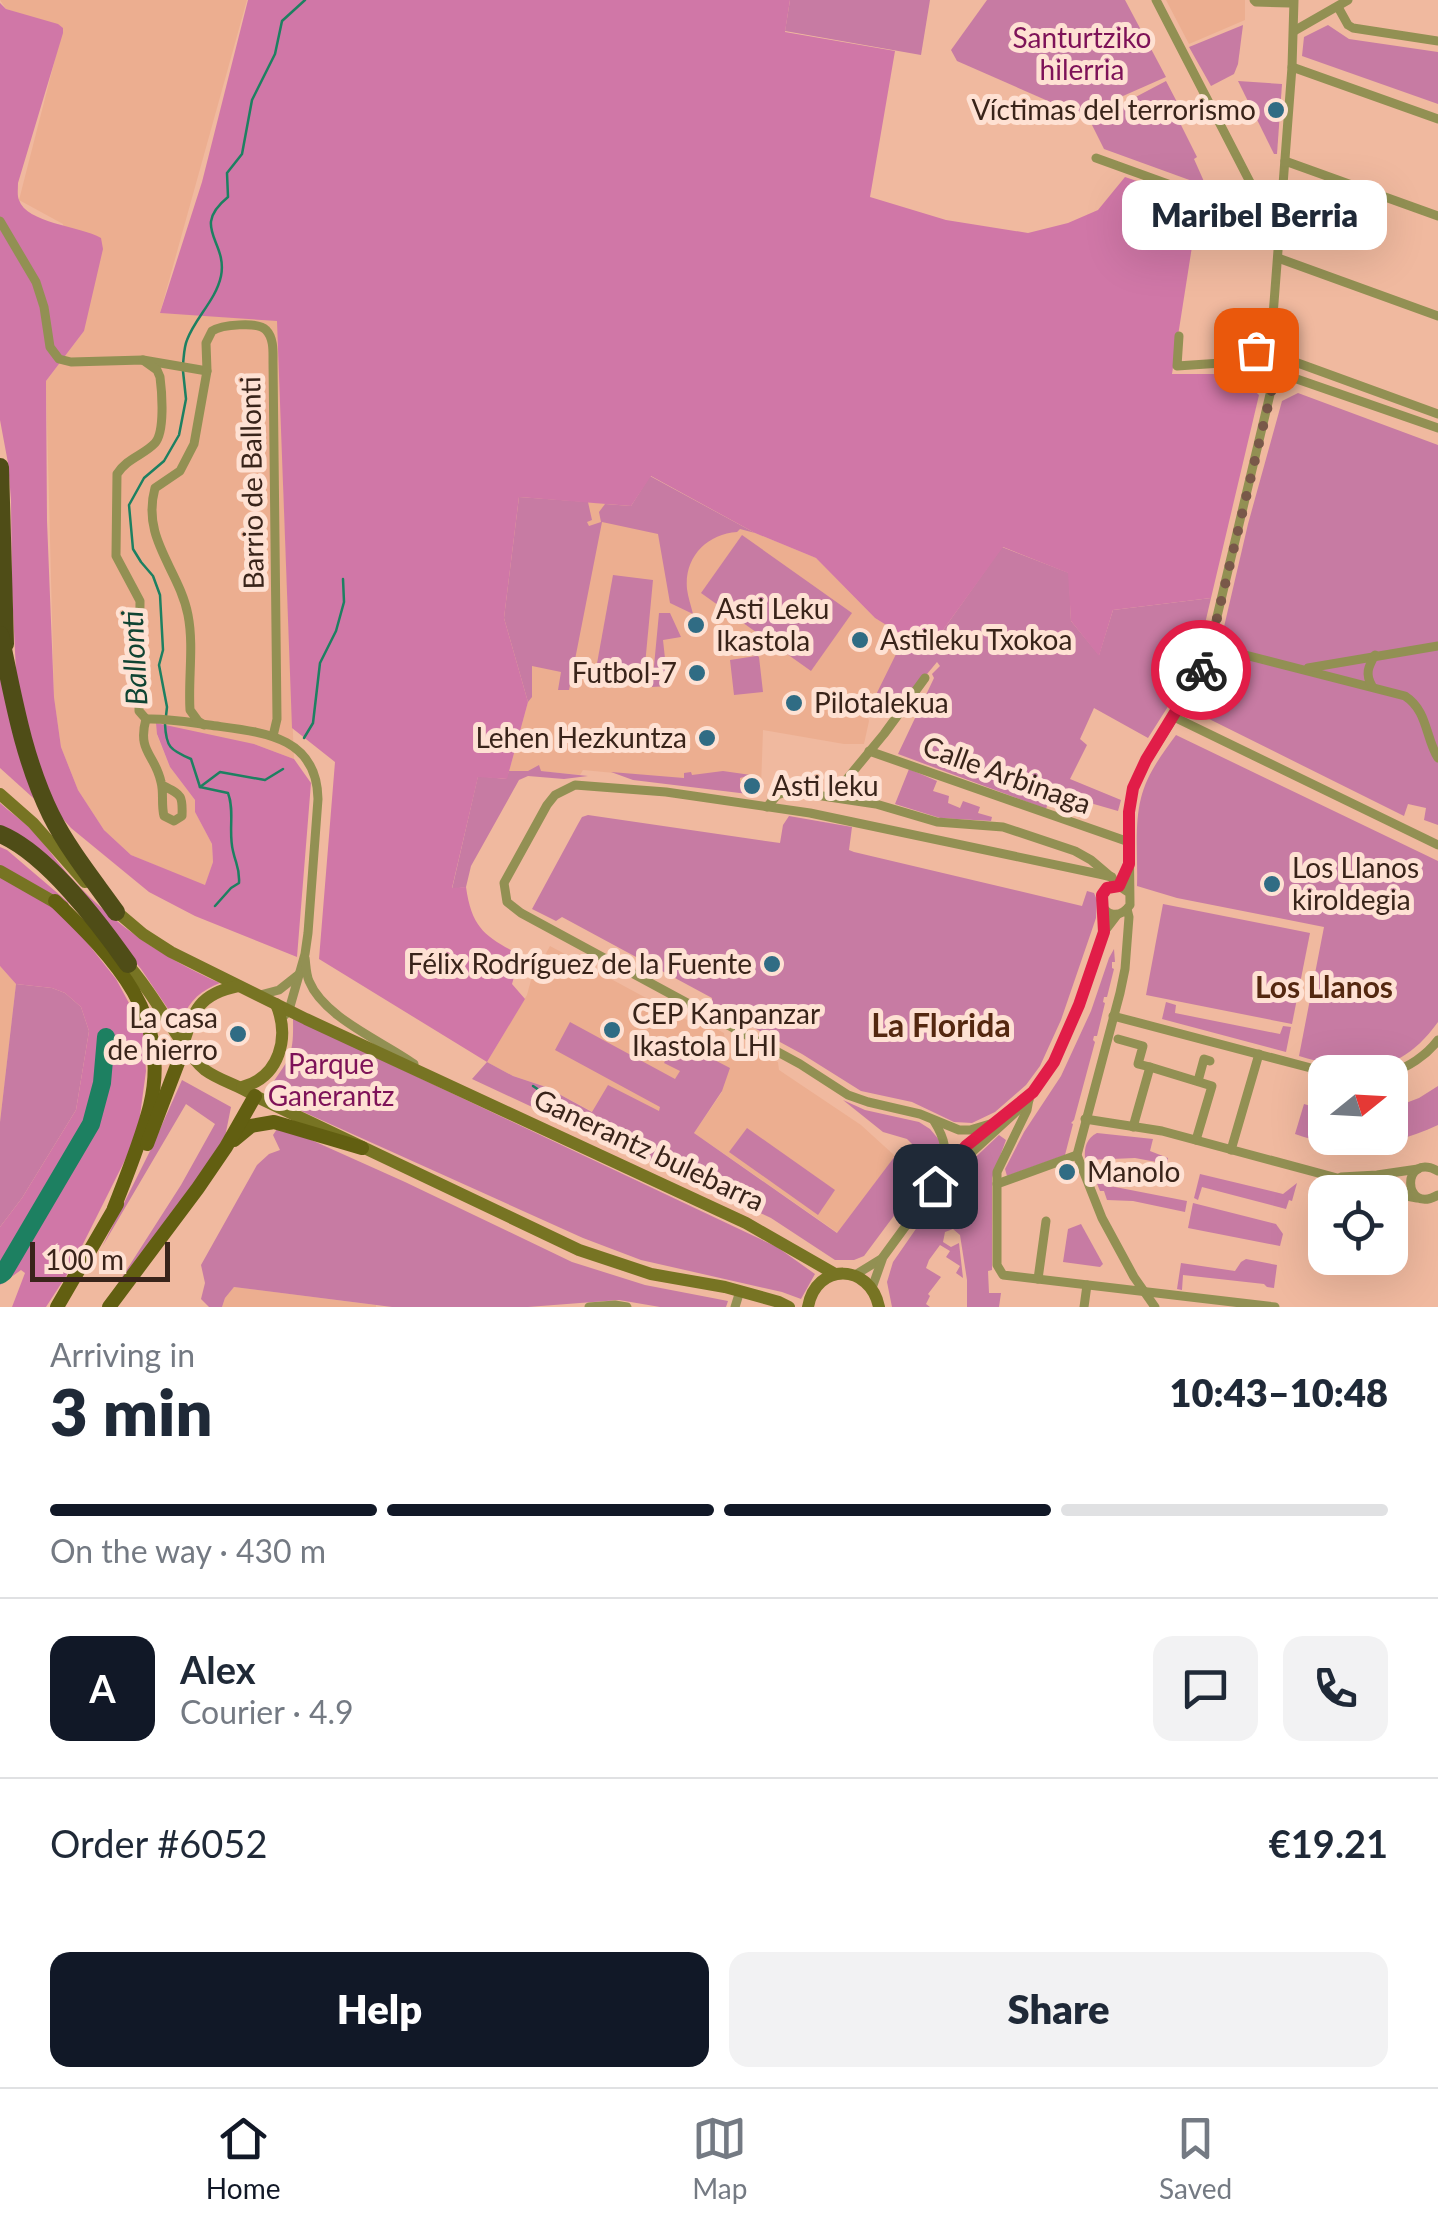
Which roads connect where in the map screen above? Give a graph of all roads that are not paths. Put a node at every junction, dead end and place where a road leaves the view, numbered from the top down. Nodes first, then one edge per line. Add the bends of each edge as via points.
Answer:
1 (1156, 0) edge
2 (1254, 0) edge
3 (1293, 2) edge
4 (1345, 2) edge
5 (1294, 31) junction
6 (1438, 41) edge
7 (1292, 67) junction
8 (1438, 119) edge
9 (1096, 158) dead end
10 (1285, 161) junction
11 (1283, 198) junction
12 (1255, 212) junction
13 (1438, 216) edge
14 (0, 221) edge
15 (1281, 221) junction
16 (1278, 258) junction
17 (1438, 316) edge
18 (1179, 336) dead end
19 (1271, 342) junction
20 (143, 360) junction
21 (1251, 361) junction
22 (1295, 362) junction
23 (185, 368) junction
24 (206, 371) junction
25 (1291, 377) junction
26 (161, 384) junction
27 (1272, 386) junction
28 (1438, 414) edge
29 (1438, 428) edge
30 (0, 467) edge
31 (0, 634) edge
32 (1210, 646) junction
33 (1438, 646) edge
34 (1376, 656) junction
35 (6, 664) junction
36 (1301, 669) junction
37 (925, 678) dead end
38 (1372, 686) junction
39 (190, 702) junction
40 (146, 718) junction
41 (1179, 719) junction
42 (176, 720) junction
43 (204, 725) junction
44 (273, 736) junction
45 (869, 751) junction
46 (1438, 758) edge
47 (162, 785) dead end
48 (0, 794) edge
49 (840, 798) junction
50 (767, 807) junction
51 (0, 834) edge
52 (1129, 842) junction
53 (1438, 844) edge
54 (0, 871) edge
55 (1087, 873) junction
56 (1118, 885) junction
57 (1102, 895) junction
58 (54, 901) junction
59 (1104, 910) junction
60 (116, 912) junction
61 (1121, 913) junction
62 (1104, 932) junction
63 (304, 954) junction
64 (128, 964) junction
65 (300, 973) junction
66 (238, 986) junction
67 (258, 996) junction
68 (282, 1011) junction
69 (1114, 1016) junction
70 (1118, 1039) dead end
71 (1438, 1040) edge
72 (184, 1046) junction
73 (1259, 1054) junction
74 (1210, 1061) dead end
75 (1150, 1067) junction
76 (1308, 1067) edge
77 (1408, 1067) edge
78 (266, 1075) junction
79 (433, 1076) junction
80 (1198, 1082) junction
81 (242, 1086) junction
82 (255, 1096) junction
83 (1031, 1096) junction
84 (1085, 1119) junction
85 (934, 1122) junction
86 (1132, 1127) junction
87 (992, 1128) junction
88 (960, 1130) junction
89 (944, 1138) junction
90 (1196, 1140) junction
91 (966, 1146) junction
92 (226, 1147) junction
93 (362, 1148) junction
94 (1231, 1150) junction
95 (1077, 1155) junction
96 (1438, 1161) edge
97 (959, 1166) junction
98 (1428, 1169) edge
99 (1322, 1175) edge
100 (1377, 1175) edge
101 (936, 1182) junction
102 (997, 1184) junction
103 (1438, 1196) edge
104 (1408, 1197) edge
105 (1423, 1200) junction
106 (114, 1208) junction
107 (1438, 1208) edge
108 (1046, 1221) dead end
109 (883, 1258) junction
110 (835, 1274) junction
111 (855, 1276) junction
112 (1038, 1279) junction
113 (1087, 1285) junction
114 (872, 1288) junction
115 (740, 1291) junction
116 (1144, 1292) junction
117 (58, 1307) edge
118 (109, 1307) edge
119 (589, 1307) edge
120 (627, 1307) edge
121 (734, 1307) edge
122 (790, 1307) edge
123 (808, 1307) edge
124 (879, 1307) edge
125 (1084, 1307) edge
126 (1156, 1307) edge
127 (1275, 1307) edge

1 - 12 street via 1251,184
2 - 3 street
3 - 5 street
4 - 5 street
4 - 6 street via 1353,28
5 - 7 street
7 - 8 street
7 - 10 street
9 - 12 street
10 - 11 street
10 - 13 street
11 - 12 street
11 - 15 street
12 - 15 street
14 - 20 street via 36,282 50,347 59,359
15 - 16 street
16 - 17 street
16 - 19 street
18 - 21 street via 1177,366
19 - 21 street
19 - 22 street via 1284,345
20 - 23 street, Barrio de Ballonti
20 - 26 street via 157,370
21 - 27 street via 1254,375
22 - 25 street
22 - 28 street
23 - 24 street, Barrio de Ballonti
23 - 26 street
24 - 39 street, Barrio de Ballonti via 186,463 153,494 152,528 188,617
24 - 44 street, Barrio de Ballonti via 212,331 224,325 266,330 274,362
25 - 27 street
25 - 29 street
26 - 40 street via 160,435 120,469 116,482 116,556 139,598 138,710
27 - 32 street
30 - 35 highway
31 - 35 highway
32 - 36 street
32 - 41 street
33 - 34 street
34 - 36 street
34 - 38 street via 1368,668
35 - 60 highway via 38,786
36 - 38 street
37 - 45 street
38 - 46 street via 1414,701
39 - 42 street
39 - 43 street
40 - 42 street
40 - 47 street via 143,745
41 - 52 street via 1133,788
41 - 53 street
42 - 43 street
43 - 44 street
44 - 63 street via 307,760 318,786
45 - 49 street
45 - 52 street, Calle Arbinaga
48 - 60 street
49 - 50 street via 786,791
49 - 56 street via 938,822 1003,827 1075,851
50 - 55 street
50 - 85 street via 575,785 546,805 504,883 507,902 848,1094
51 - 64 highway via 59,880
52 - 56 street via 1129,864
54 - 58 street
55 - 56 street
55 - 57 street
56 - 57 street
56 - 61 street via 1130,901
57 - 59 street
58 - 64 street
58 - 106 main road via 121,971 154,1043 151,1103
59 - 61 street
59 - 62 street
60 - 66 street via 171,952
61 - 62 street
61 - 69 street via 1128,933
62 - 83 street via 1067,1036
63 - 65 street
63 - 79 street via 319,997
64 - 72 street
65 - 67 street
65 - 68 street
66 - 67 street
66 - 72 street via 199,1005
67 - 68 street
68 - 78 street via 280,1051
68 - 79 street, Ganerantz bulebarra
69 - 73 street
69 - 84 street
70 - 75 street via 1143,1046 1138,1064
71 - 77 street
72 - 81 street via 204,1069
72 - 106 main road via 154,1129
73 - 76 street
73 - 94 street
74 - 80 street via 1204,1059
75 - 80 street
75 - 86 street
78 - 81 street
78 - 82 street
79 - 110 street, Ganerantz bulebarra via 746,1223
80 - 90 street via 1212,1086
81 - 82 street
82 - 92 main road
82 - 93 street
83 - 87 street
83 - 102 street
84 - 86 street
84 - 95 street
85 - 88 street
85 - 89 street
86 - 90 street
87 - 88 street
87 - 91 street
87 - 97 street
88 - 91 street
89 - 91 street
89 - 101 street
90 - 94 street
91 - 97 street
91 - 101 street
92 - 93 main road via 251,1126 274,1122
92 - 118 main road
93 - 115 street via 580,1250 651,1274
94 - 99 street
95 - 102 street
95 - 116 street via 1102,1218
96 - 98 street
97 - 101 street
98 - 100 street
98 - 105 street via 1411,1177 1410,1188
101 - 109 street
102 - 112 street via 999,1269
103 - 105 street
104 - 105 street
105 - 107 street
106 - 117 main road
108 - 112 street
109 - 111 street
109 - 114 street
110 - 111 street
110 - 123 street via 817,1285
111 - 114 street
112 - 113 street
113 - 116 street
113 - 125 street
114 - 124 street
115 - 121 street
115 - 122 street
116 - 126 street
116 - 127 street
119 - 120 street

